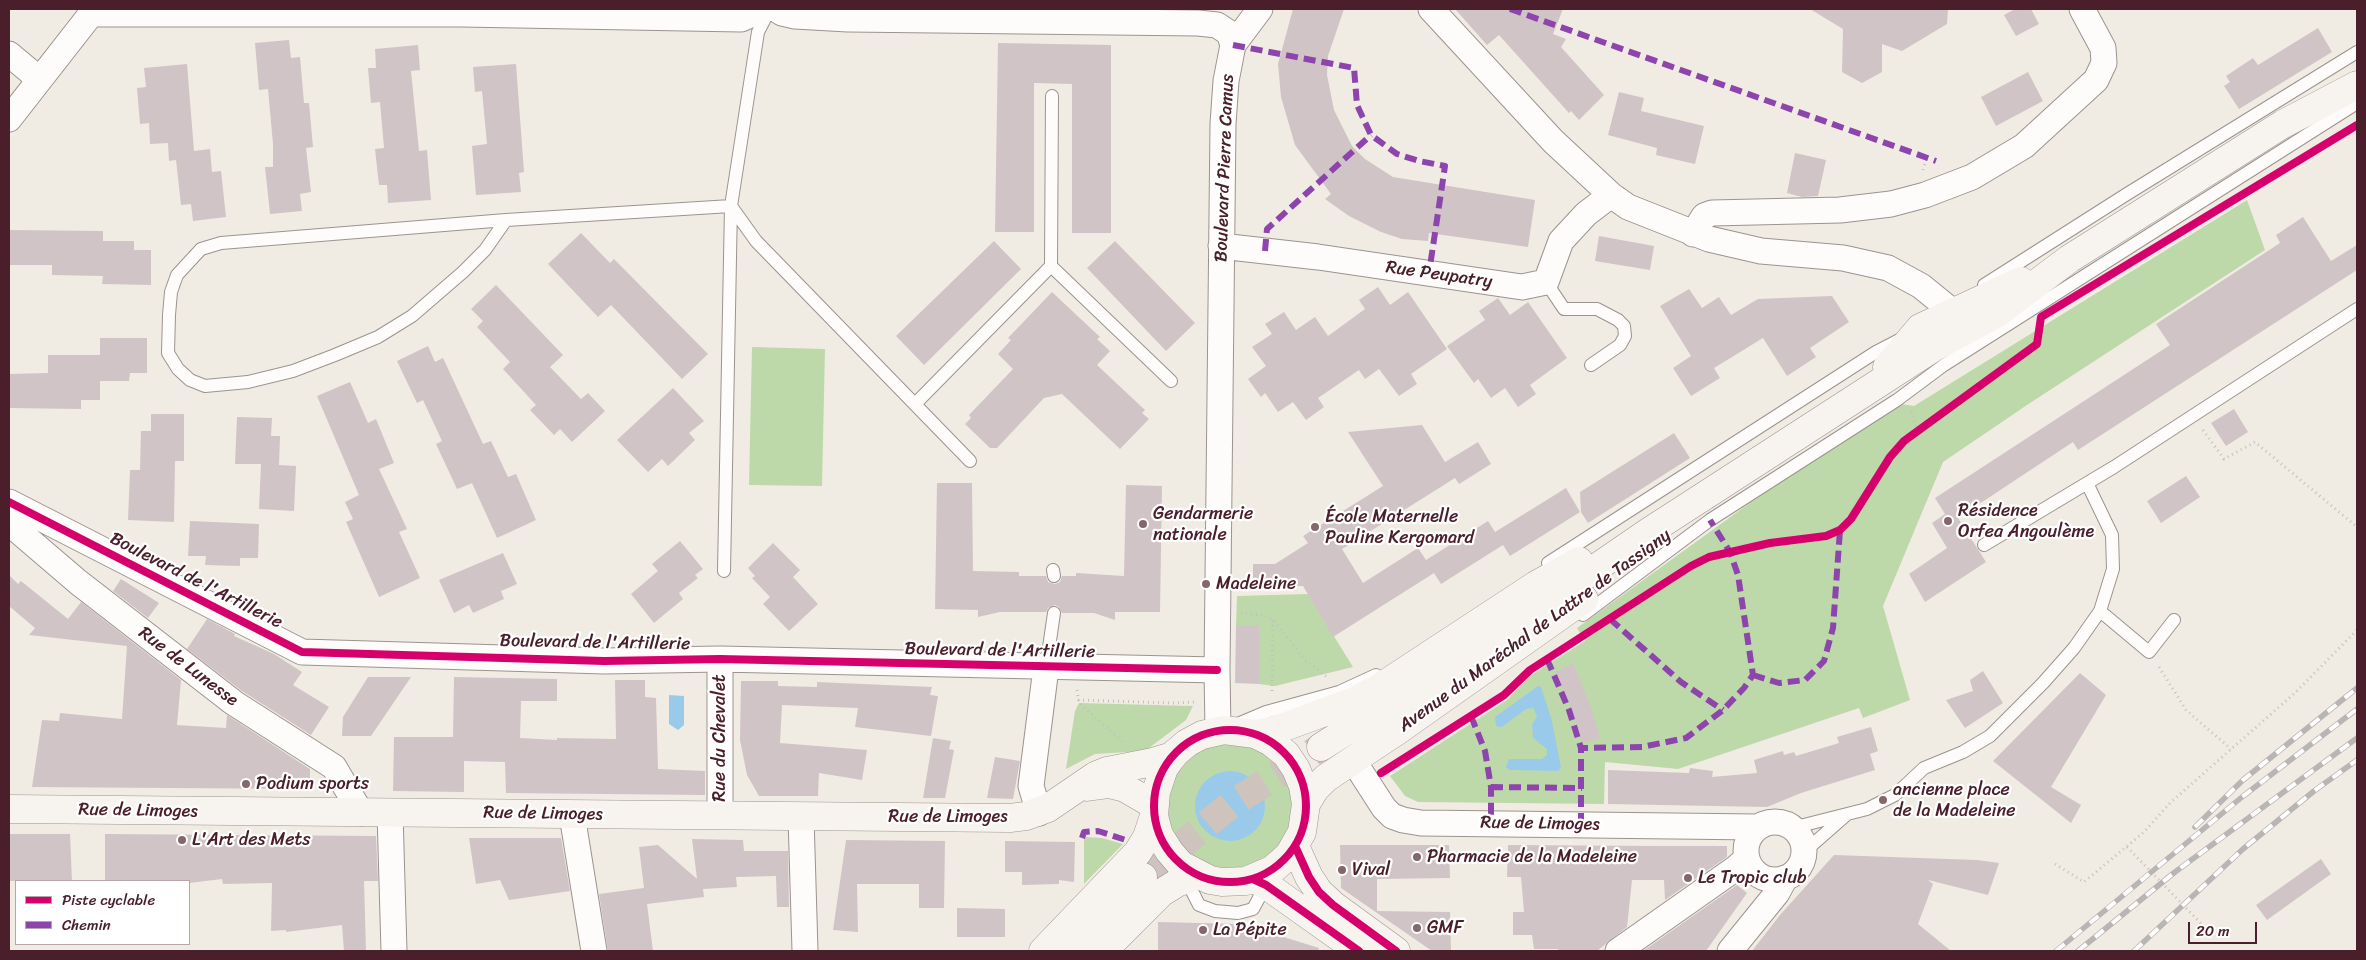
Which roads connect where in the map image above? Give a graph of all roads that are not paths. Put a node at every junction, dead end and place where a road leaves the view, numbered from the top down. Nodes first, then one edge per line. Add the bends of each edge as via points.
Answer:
1 (764, 9) edge
2 (770, 9) edge
3 (776, 9) edge
4 (1260, 9) edge
5 (1431, 9) edge
6 (2082, 9) edge
7 (1233, 45) junction
8 (2357, 52) edge
9 (9, 54) edge
10 (2357, 69) edge
11 (39, 79) junction
12 (2357, 85) edge
13 (1052, 96) dead end
14 (2357, 104) edge
15 (9, 119) edge
16 (2283, 124) junction
17 (1611, 194) junction
18 (731, 206) junction
19 (506, 220) junction
20 (1693, 234) junction
21 (1221, 246) junction
22 (1051, 266) junction
23 (1546, 282) junction
24 (2357, 309) edge
25 (1920, 328) junction
26 (1964, 329) junction
27 (1591, 365) dead end
28 (1171, 381) dead end
29 (1864, 392) junction
30 (915, 404) junction
31 (970, 461) dead end
32 (1746, 468) junction
33 (2087, 483) junction
34 (9, 502) edge
35 (9, 523) edge
36 (1984, 544) dead end
37 (724, 571) dead end
38 (2100, 611) junction
39 (1054, 613) dead end
40 (2174, 620) dead end
41 (1569, 626) dead end
42 (1537, 648) dead end
43 (720, 659) junction
44 (1046, 668) junction
45 (1216, 670) junction
46 (1221, 731) junction
47 (1397, 732) junction
48 (1255, 734) junction
49 (1320, 747) tunnel mouth
50 (1173, 756) junction
51 (1353, 760) junction
52 (1072, 793) junction
53 (1306, 804) junction
54 (9, 809) edge
55 (1154, 811) junction
56 (361, 813) junction
57 (390, 813) junction
58 (1039, 813) junction
59 (1846, 814) junction
60 (572, 815) junction
61 (720, 816) junction
62 (801, 817) junction
63 (1757, 827) junction
64 (1792, 828) junction
65 (1295, 846) junction
66 (1804, 852) junction
67 (1746, 859) junction
68 (1189, 873) junction
69 (1143, 877) tunnel mouth
70 (1263, 878) junction
71 (1785, 878) junction
72 (394, 951) edge
73 (594, 951) edge
74 (805, 951) edge
75 (1043, 951) edge
76 (1070, 951) edge
77 (1103, 951) edge
78 (1359, 951) edge
79 (1396, 951) edge
80 (1618, 951) edge
81 (1730, 951) edge

1 - 11 street via 742,19 461,14 91,14
2 - 18 lane via 758,32
3 - 7 street via 795,16 848,19 1198,22 1217,25 1229,33
4 - 7 street
5 - 17 street via 1553,141
6 - 20 street via 2103,48 2104,63 2096,80 2024,146 1972,176 1925,195 1891,204 1840,210 1712,213 1704,216
7 - 21 street, Boulevard Pierre Camus via 1224,107
8 - 26 lane via 1987,284
9 - 11 street
10 - 16 main road
11 - 15 street
12 - 16 main road
13 - 22 lane
14 - 26 lane
16 - 26 main road via 2069,258 1996,314
17 - 20 street via 1628,207
17 - 23 street via 1586,214 1561,241
18 - 19 lane
18 - 30 lane via 756,241
18 - 37 lane
19 - 19 lane via 221,243 201,249 177,275 171,292 168,353 178,370 205,386 248,382 335,356 378,337 436,296 485,250
20 - 26 street via 1761,251 1843,258 1888,268 1921,286
21 - 23 street, Rue Peupatry via 1522,287
21 - 45 street, Boulevard Pierre Camus
22 - 28 lane
22 - 30 lane
23 - 27 lane via 1564,309 1597,309 1624,326 1625,336 1620,345
24 - 33 lane
25 - 26 main road
25 - 29 main road
25 - 46 lane via 1876,352 1377,674 1339,692 1266,712
26 - 29 main road
26 - 41 lane via 1897,400 1710,520
29 - 32 main road
30 - 31 lane
32 - 47 main road, Avenue du Maréchal de Lattre de Tassigny via 1638,559
32 - 48 main road, Avenue du Maréchal de Lattre de Tassigny via 1536,585 1355,701 1287,727
32 - 49 main road via 1510,628
33 - 36 lane
33 - 38 lane via 2112,535 2113,569
34 - 43 street, Boulevard de l'Artillerie via 302,652 604,661
35 - 56 street, Rue de Lunesse via 78,582 234,703 334,767
38 - 40 lane via 2149,652
38 - 59 lane via 2050,676 1990,736 1963,752 1924,768 1895,795 1867,809
39 - 44 lane
42 - 47 lane via 1465,695
43 - 44 street, Boulevard de l'Artillerie
43 - 61 street, Rue du Chevalet
44 - 45 street, Boulevard de l'Artillerie
44 - 58 street via 1031,777
45 - 46 street, Boulevard Pierre Camus
46 - 48 main road
46 - 50 main road via 1202,735
47 - 51 main road, Avenue du Maréchal de Lattre de Tassigny
48 - 53 main road via 1278,748 1296,769 1304,786
50 - 52 main road, Rue de Limoges via 1107,771
50 - 55 main road via 1159,780
51 - 53 main road, Avenue du Maréchal de Lattre de Tassigny via 1326,778
51 - 63 street, Rue de Limoges via 1392,816 1421,823
52 - 55 main road, Rue de Limoges via 1109,784 1125,788
52 - 58 main road, Rue de Limoges
53 - 65 main road via 1304,825
54 - 56 main road, Rue de Limoges
55 - 68 main road via 1159,835 1168,851
55 - 75 main road via 1147,837 1138,852
56 - 57 main road, Rue de Limoges
57 - 60 main road, Rue de Limoges
57 - 72 street
58 - 62 main road, Rue de Limoges via 1010,818
59 - 64 lane
59 - 66 lane
60 - 61 main road, Rue de Limoges
60 - 73 street
61 - 62 main road, Rue de Limoges
62 - 74 street
63 - 64 street via 1775,822
63 - 67 street via 1747,841
64 - 66 street via 1803,843
65 - 70 main road via 1281,864
65 - 79 main road via 1319,892
66 - 71 street via 1799,868
67 - 71 street via 1758,875 1767,879
67 - 80 street
68 - 70 main road via 1222,882
68 - 77 main road via 1161,893
69 - 76 main road
70 - 78 main road
71 - 81 street via 1777,893

